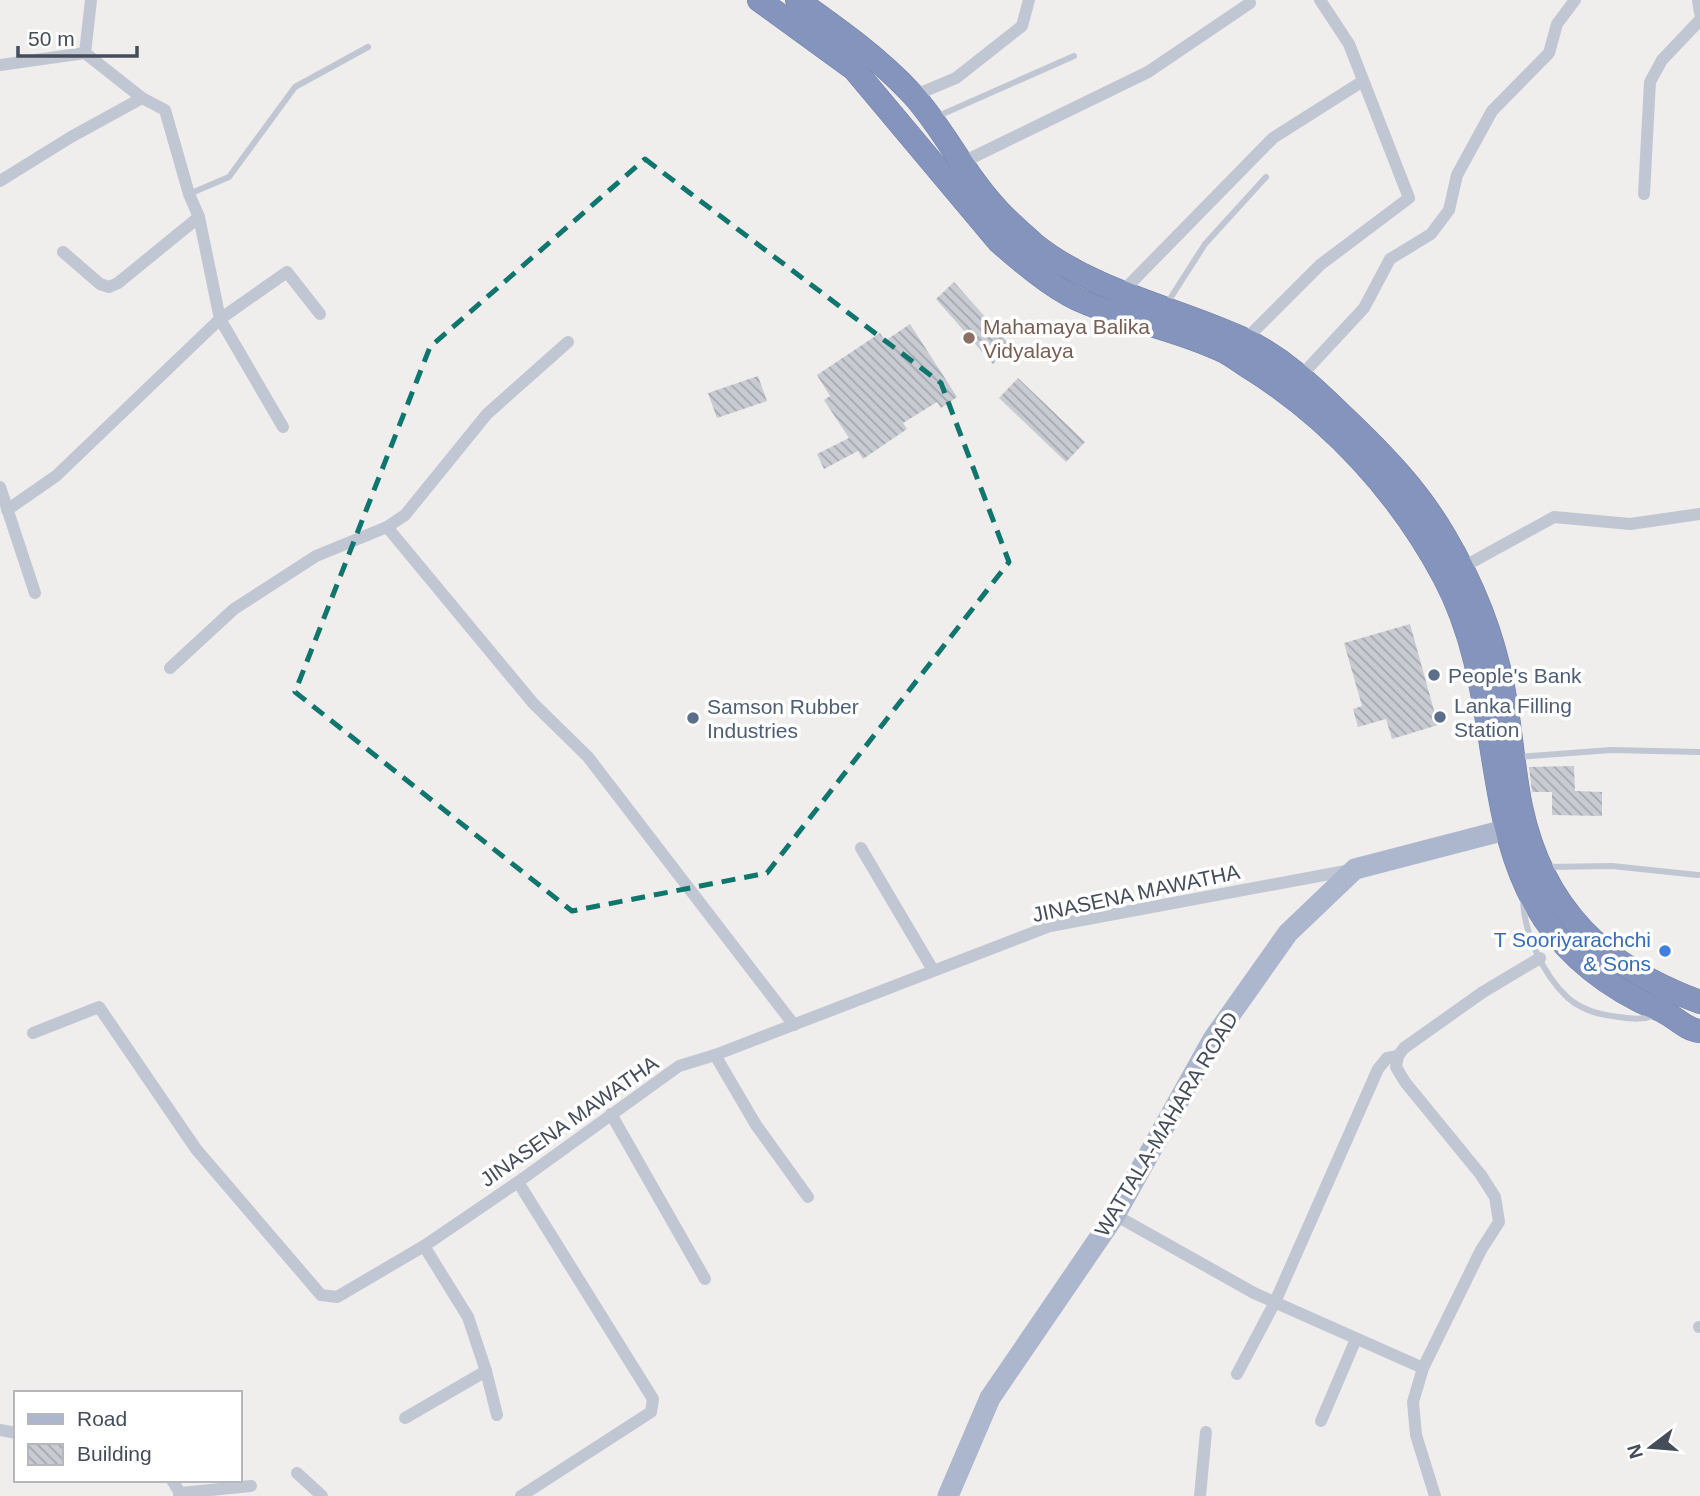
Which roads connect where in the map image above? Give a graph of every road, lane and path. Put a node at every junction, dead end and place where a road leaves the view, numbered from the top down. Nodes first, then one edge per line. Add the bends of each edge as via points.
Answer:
1 (91, 0) edge
2 (759, 0) edge
3 (1029, 0) edge
4 (1320, 0) edge
5 (1575, 0) edge
6 (1698, 0) edge
7 (1250, 3) dead end
8 (810, 4) edge
9 (1700, 13) edge
10 (1700, 20) edge
11 (368, 47) dead end
12 (85, 53) junction
13 (1074, 55) dead end
14 (0, 65) edge
15 (1363, 81) junction
16 (914, 96) junction
17 (142, 98) junction
18 (932, 120) junction
19 (963, 162) junction
20 (1266, 177) dead end
21 (0, 181) edge
22 (190, 194) junction
23 (1644, 194) dead end
24 (199, 216) junction
25 (63, 252) dead end
26 (1122, 292) junction
27 (1165, 306) junction
28 (320, 314) dead end
29 (220, 319) junction
30 (1245, 340) junction
31 (568, 342) dead end
32 (1294, 383) junction
33 (283, 427) dead end
34 (0, 486) edge
35 (7, 510) junction
36 (1700, 513) edge
37 (387, 527) junction
38 (1462, 567) junction
39 (35, 593) dead end
40 (170, 668) dead end
41 (1700, 752) edge
42 (1513, 757) junction
43 (1505, 830) junction
44 (861, 848) dead end
45 (1355, 869) junction
46 (1532, 875) junction
47 (1698, 875) dead end
48 (1539, 958) junction
49 (933, 970) junction
50 (1700, 1002) edge
51 (1665, 1012) junction
52 (794, 1025) junction
53 (1700, 1031) edge
54 (33, 1033) dead end
55 (715, 1055) junction
56 (1398, 1056) junction
57 (611, 1114) junction
58 (518, 1182) junction
59 (808, 1197) dead end
60 (1115, 1215) junction
61 (424, 1246) junction
62 (705, 1279) dead end
63 (1275, 1303) junction
64 (1356, 1339) junction
65 (1423, 1368) junction
66 (486, 1371) junction
67 (1237, 1374) dead end
68 (497, 1415) dead end
69 (405, 1418) dead end
70 (1321, 1421) dead end
71 (1206, 1432) dead end
72 (297, 1473) dead end
73 (251, 1486) dead end
74 (180, 1494) edge
75 (323, 1496) edge
76 (521, 1496) edge
77 (948, 1496) edge
78 (1200, 1496) edge
79 (1435, 1496) edge

1 - 12 street
2 - 32 highway via 854,69 999,242 1021,261 1076,298 1221,350
3 - 16 street via 1022,26 956,78
4 - 15 street via 1349,44
5 - 32 street via 1557,24 1549,53 1492,111 1457,175 1449,210 1431,234 1390,259 1364,308
6 - 9 street
7 - 19 street via 1148,72
8 - 16 highway
10 - 23 street via 1662,60 1650,82
11 - 22 lane via 295,87 229,177
12 - 14 street
12 - 17 street
13 - 18 lane
15 - 26 street via 1273,138
15 - 30 street via 1409,198 1320,265
16 - 18 highway
17 - 21 street
17 - 22 street via 165,110
18 - 19 highway
19 - 26 highway via 996,209 1036,245 1067,266
20 - 27 lane via 1205,244
22 - 24 street
24 - 25 street via 108,287
24 - 29 street
26 - 27 highway
27 - 30 highway
28 - 29 street via 287,272
29 - 33 street
29 - 35 street via 56,475
30 - 32 highway
31 - 37 street via 487,414 405,515
32 - 38 highway via 1392,465 1426,507
32 - 43 highway via 1411,522 1445,579 1479,672
34 - 35 street
35 - 39 street
36 - 38 street via 1630,524 1554,517
37 - 40 street via 316,556 234,609
37 - 52 street via 533,703 587,757
38 - 42 highway via 1495,653
41 - 42 lane via 1611,750
42 - 46 highway
43 - 45 main road, WATTALA-MAHARA ROAD
43 - 46 highway
44 - 49 street
45 - 49 street, JINASENA MAWATHA via 1051,926
45 - 60 main road, WATTALA-MAHARA ROAD via 1288,933 1213,1040
46 - 47 lane via 1578,865
46 - 48 lane via 1523,911
46 - 50 highway via 1609,954 1641,976
46 - 51 highway via 1542,915 1577,958 1618,989
48 - 51 lane via 1567,997 1599,1015 1644,1020
48 - 56 street via 1483,992
49 - 52 street, JINASENA MAWATHA
51 - 53 highway
52 - 55 street, JINASENA MAWATHA
54 - 61 street, JINASENA MAWATHA via 99,1007 196,1149 321,1295 337,1297
55 - 57 street, JINASENA MAWATHA via 679,1066
55 - 59 street via 756,1125
56 - 63 street via 1387,1058 1378,1069
56 - 65 street via 1396,1068 1405,1082 1495,1197 1499,1222
57 - 58 street, JINASENA MAWATHA
57 - 62 street
58 - 61 street, JINASENA MAWATHA
58 - 76 street via 653,1399 650,1412
60 - 63 street
60 - 77 main road, WATTALA-MAHARA ROAD via 990,1398
61 - 66 street via 468,1317
63 - 64 street
63 - 67 street
64 - 65 street
64 - 70 street
65 - 79 street via 1413,1402 1416,1435
66 - 68 street
66 - 69 street
71 - 78 street
72 - 75 street
73 - 74 street

